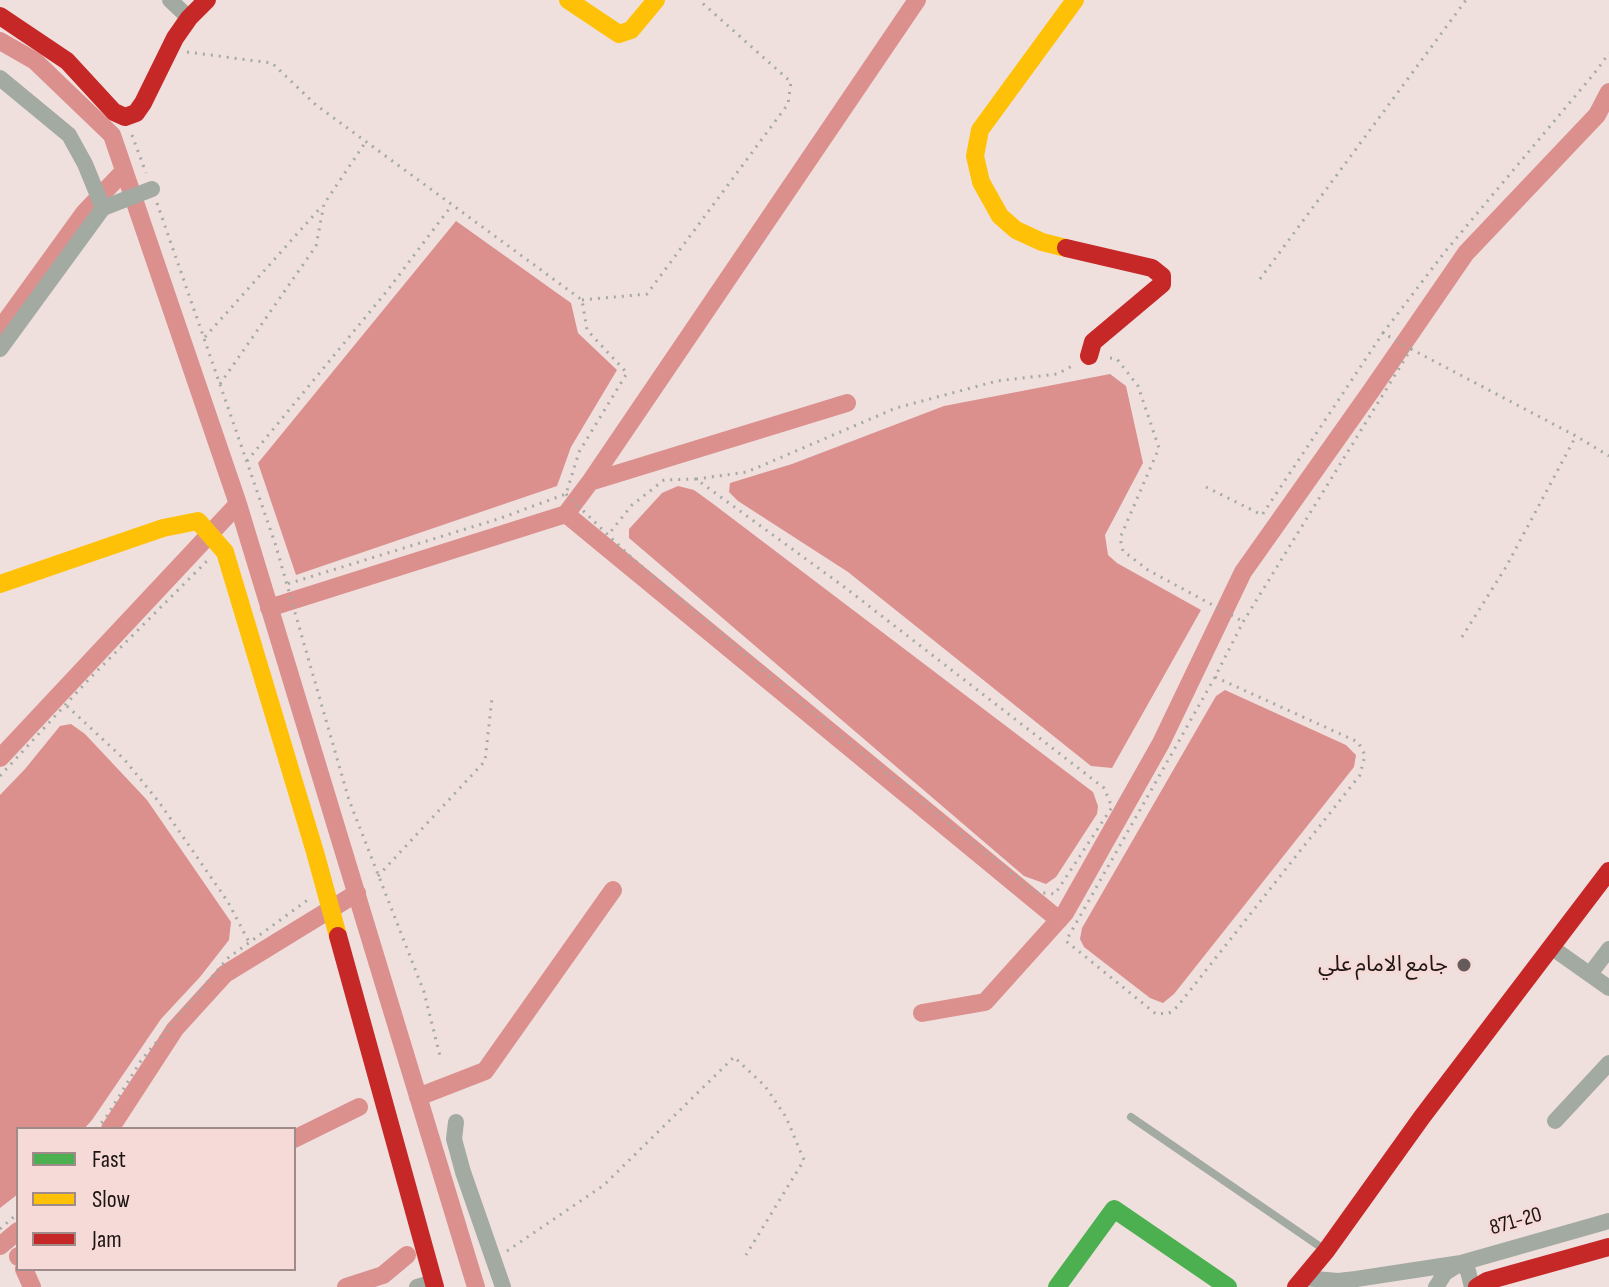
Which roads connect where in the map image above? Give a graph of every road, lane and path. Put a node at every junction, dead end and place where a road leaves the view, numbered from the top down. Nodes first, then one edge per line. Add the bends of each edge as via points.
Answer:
1 (170, 0) edge
2 (207, 0) edge
3 (568, 0) edge
4 (656, 0) edge
5 (699, 0) edge
6 (1075, 0) edge
7 (1466, 0) edge
8 (0, 16) edge
9 (189, 18) junction
10 (169, 50) junction
11 (1609, 53) edge
12 (0, 78) edge
13 (125, 117) junction
14 (366, 142) junction
15 (152, 189) junction
16 (324, 204) junction
17 (452, 205) junction
18 (103, 208) junction
19 (1260, 279) dead end
20 (582, 300) junction
21 (1383, 333) junction
22 (205, 337) junction
23 (0, 349) edge
24 (1411, 349) junction
25 (1089, 356) junction
26 (220, 384) junction
27 (1576, 436) junction
28 (1609, 456) edge
29 (247, 461) junction
30 (696, 479) junction
31 (1206, 487) dead end
32 (566, 494) junction
33 (608, 535) junction
34 (221, 547) junction
35 (0, 584) edge
36 (287, 584) junction
37 (1243, 622) junction
38 (1462, 637) dead end
39 (1215, 677) junction
40 (492, 698) dead end
41 (66, 705) junction
42 (0, 776) edge
43 (1609, 871) edge
44 (378, 876) junction
45 (325, 887) junction
46 (249, 942) junction
47 (1551, 947) junction
48 (1609, 949) edge
49 (1590, 974) junction
50 (1609, 988) edge
51 (440, 1056) dead end
52 (1609, 1063) edge
53 (1131, 1117) dead end
54 (1555, 1121) dead end
55 (456, 1122) dead end
56 (98, 1127) edge
57 (16, 1215) edge
58 (1609, 1221) edge
59 (0, 1229) edge
60 (1609, 1247) edge
61 (1326, 1251) junction
62 (746, 1255) dead end
63 (494, 1260) junction
64 (1461, 1263) junction
65 (1356, 1279) junction
66 (1299, 1282) edge
67 (1443, 1284) edge
68 (428, 1285) edge
69 (503, 1287) edge
70 (1057, 1287) edge
71 (1228, 1287) edge
72 (1474, 1287) edge

1 - 9 street
2 - 9 street
3 - 4 street via 619,34 631,30
5 - 20 path via 791,82 788,104 647,294
6 - 25 street via 980,130 975,156 981,182 1000,216 1016,230 1042,242 1152,268 1162,276 1162,284 1093,342
7 - 19 path
8 - 13 street via 67,61 114,112
9 - 10 street
10 - 13 street via 143,103
10 - 14 path via 272,63
11 - 21 path
12 - 18 street via 69,135
13 - 15 path
14 - 16 path
14 - 17 path
15 - 18 street
15 - 22 path
16 - 22 path
16 - 26 path via 316,246
17 - 20 path
17 - 29 path
18 - 23 street
20 - 32 path via 587,330 627,373 579,452
21 - 24 path
21 - 31 path via 1262,515
22 - 26 path
24 - 27 path
24 - 37 path
25 - 30 path via 1057,374 997,381 896,408 747,472
25 - 37 path via 1117,359 1138,386 1159,448 1120,538 1123,551
26 - 29 path
27 - 28 path
27 - 38 path
29 - 36 path
30 - 33 path via 664,480 632,505
30 - 33 path via 1104,788 1112,807 1055,894 1034,892 831,728
32 - 33 path
32 - 36 path
34 - 35 street via 198,521
34 - 41 path
34 - 45 street
36 - 44 path via 349,800
37 - 39 path
39 - 39 path via 1358,742 1365,755 1360,775 1177,1007 1156,1014 1066,941
40 - 44 path via 485,761
41 - 42 path
41 - 46 path via 124,759 159,802
43 - 47 street
44 - 51 path via 424,992
45 - 46 path
45 - 68 street
46 - 56 path via 228,958 142,1059
47 - 49 street
47 - 61 street
48 - 49 street
49 - 50 street
52 - 54 street
53 - 61 lane
55 - 63 street via 454,1139 463,1172
57 - 59 path
58 - 64 street, 871-20
60 - 72 street
61 - 66 street
62 - 63 path via 804,1160 786,1117 765,1086 734,1057 604,1185
63 - 69 street
64 - 65 street
64 - 67 street, 871-20 via 1445,1273
64 - 72 street
65 - 66 street
65 - 67 street via 1382,1282 1427,1276
70 - 71 street via 1114,1209

